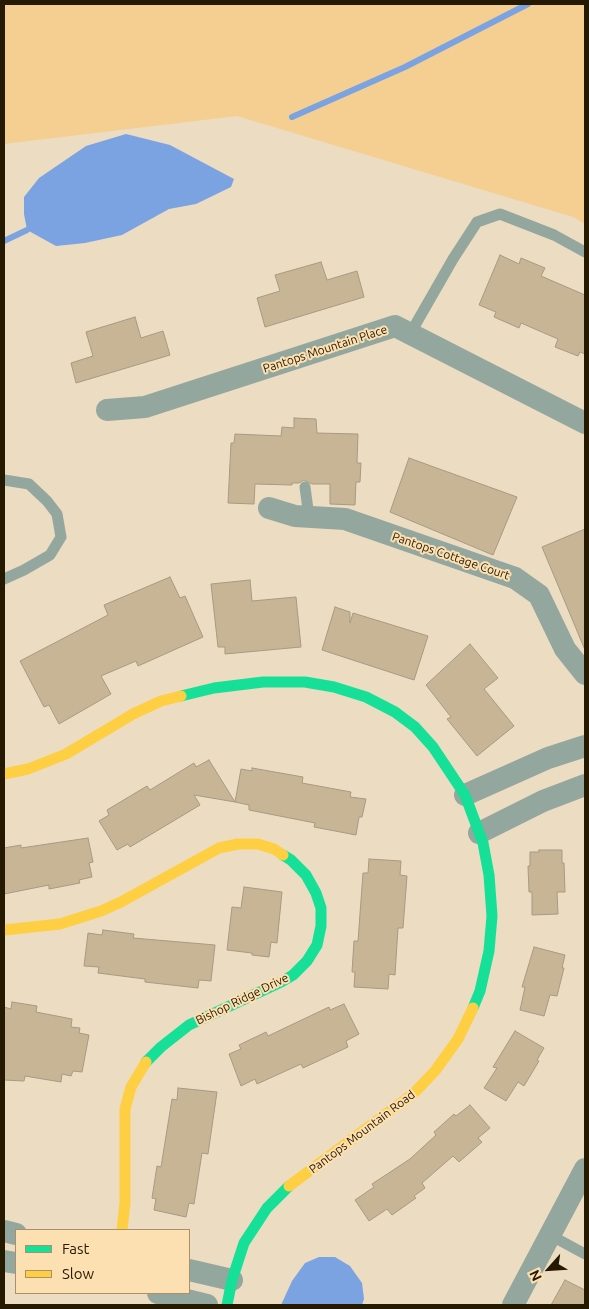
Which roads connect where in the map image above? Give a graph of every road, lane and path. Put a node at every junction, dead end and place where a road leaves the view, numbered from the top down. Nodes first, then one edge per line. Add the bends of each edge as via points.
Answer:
1 (585, 252) edge
2 (410, 334) junction
3 (107, 410) dead end
4 (585, 423) edge
5 (4, 480) edge
6 (305, 487) dead end
7 (268, 508) dead end
8 (309, 517) junction
9 (4, 579) edge
10 (585, 674) edge
11 (585, 746) edge
12 (4, 774) edge
13 (585, 786) edge
14 (465, 795) junction
15 (479, 833) junction
16 (4, 930) edge
17 (585, 1169) edge
18 (122, 1229) edge
19 (550, 1235) junction
20 (585, 1254) edge
21 (190, 1270) edge
22 (232, 1280) junction
23 (162, 1294) edge
24 (207, 1305) edge
25 (227, 1305) edge
26 (513, 1305) edge

1 - 2 lane via 554,235 500,214 477,222
2 - 3 street, Pantops Mountain Place via 395,326 145,407
2 - 4 street, Pantops Mountain Place
5 - 9 lane via 30,484 47,501 58,514 61,537 50,555
6 - 8 lane
7 - 8 street, Pantops Cottage Court
8 - 10 street, Pantops Cottage Court via 345,519 515,578 539,595 566,649
11 - 14 street via 548,758
12 - 14 street, Pantops Mountain Road via 28,769 66,754 161,701 214,688 263,682 304,682 366,697 395,712 433,747
13 - 15 street via 543,801
14 - 15 street, Pantops Mountain Road
15 - 22 street, Pantops Mountain Road via 490,875 492,916 489,951 480,992 458,1039 435,1071 412,1094 288,1187 267,1208 244,1243
16 - 18 street, Bishop Ridge Drive via 60,924 101,911 219,848 238,844 258,844 274,849 306,875 316,892 321,908 321,926 317,944 307,961 281,982 189,1025 144,1065 131,1088 125,1108
17 - 19 street
19 - 20 lane
19 - 26 street
21 - 22 street
22 - 25 street, Pantops Mountain Road
23 - 24 street

